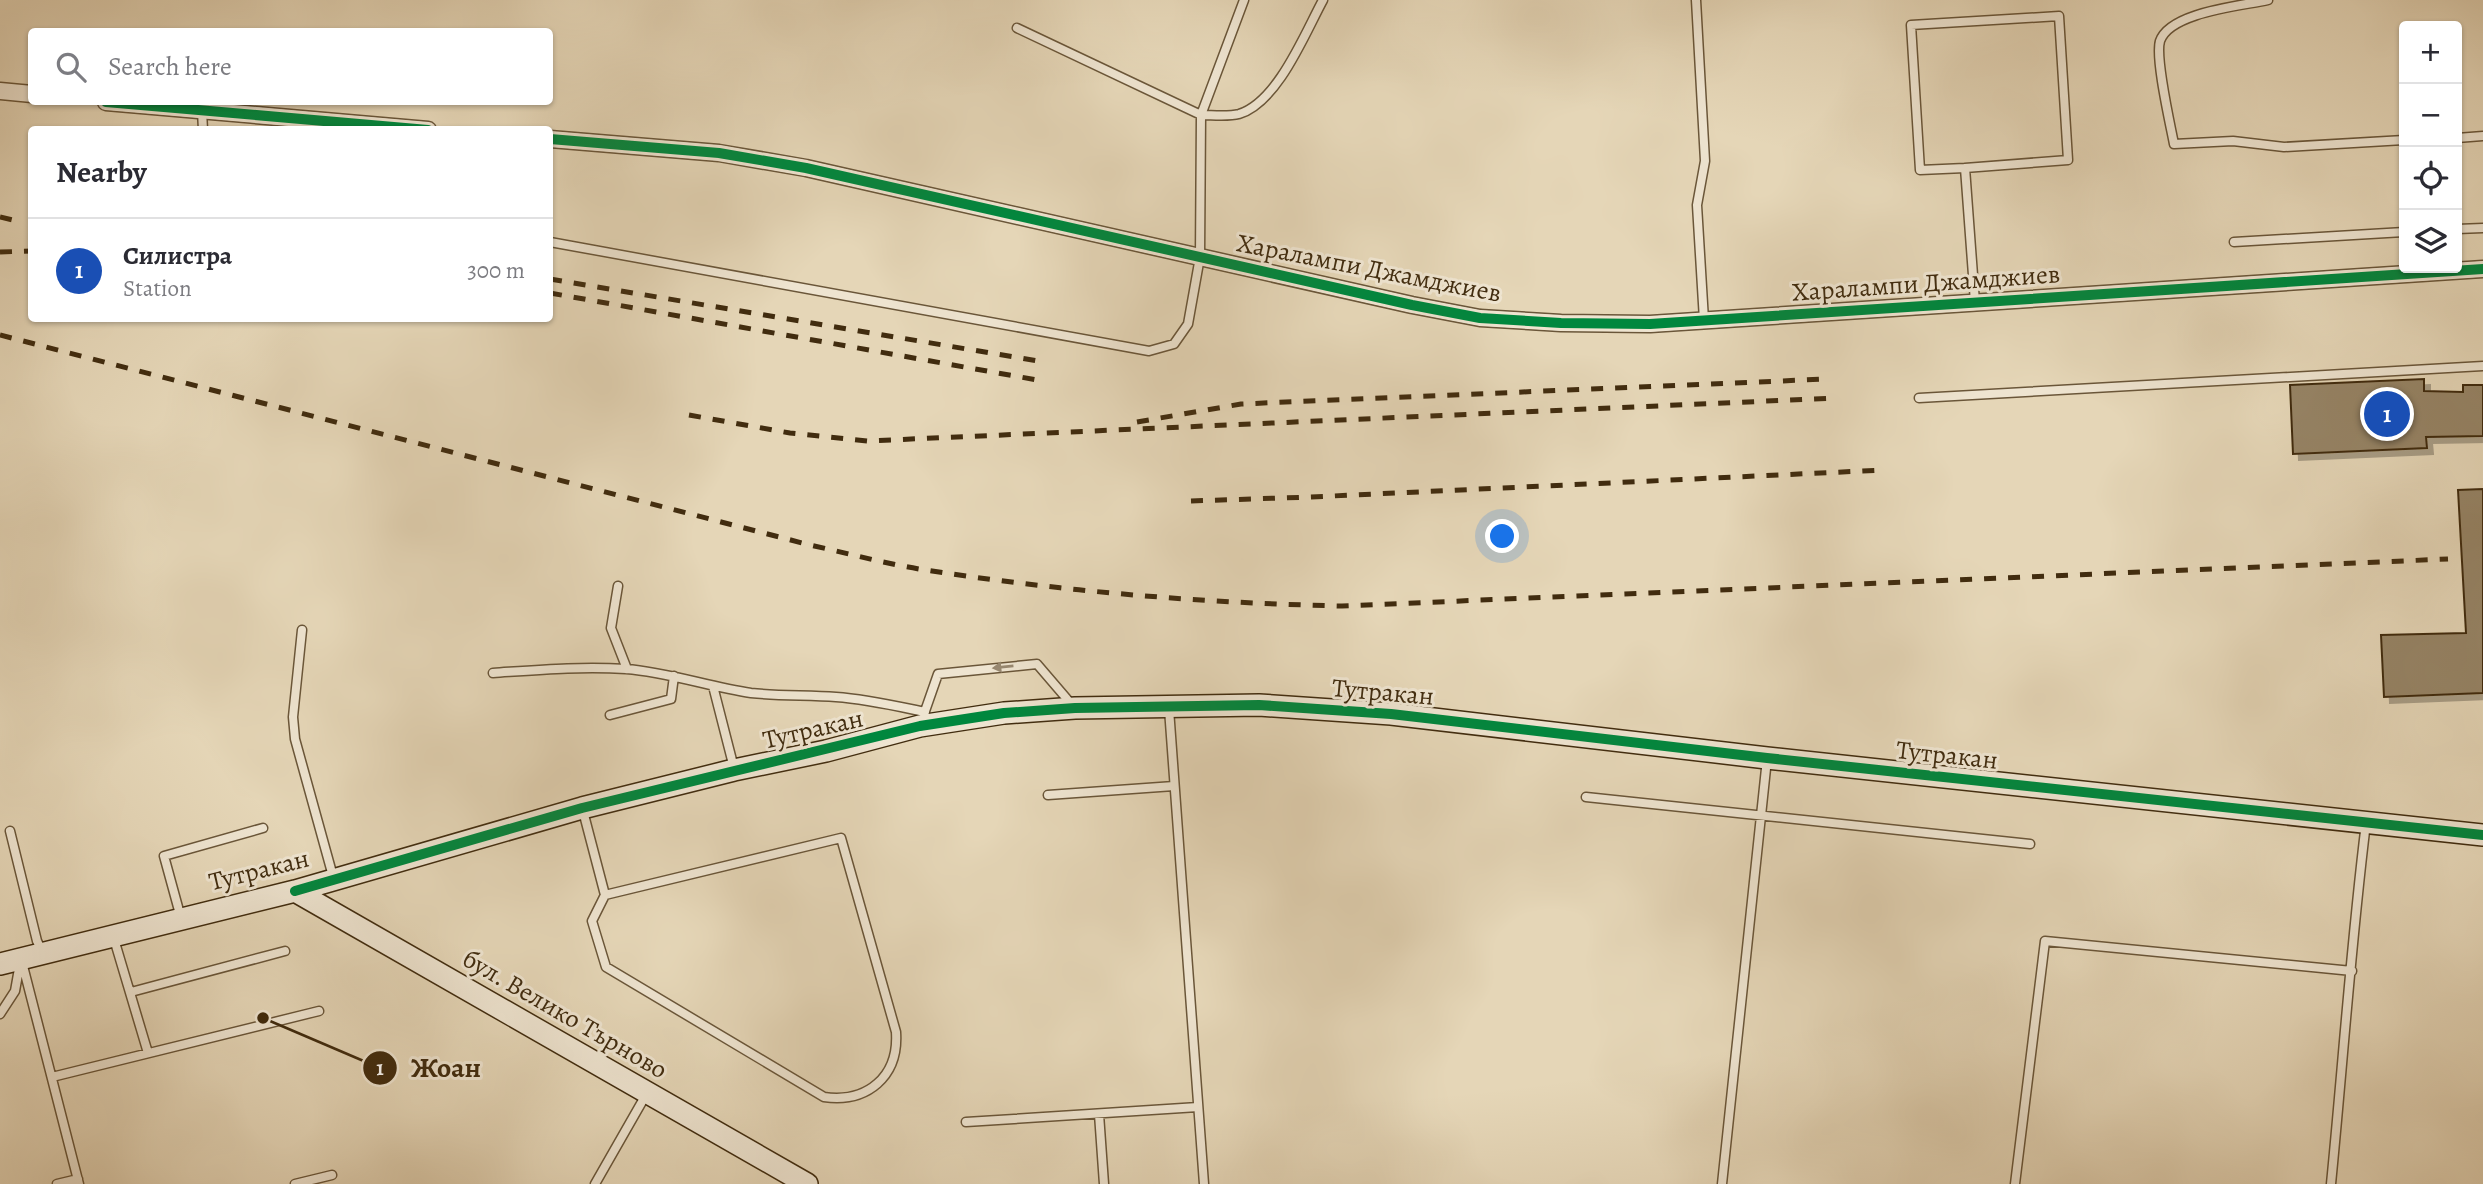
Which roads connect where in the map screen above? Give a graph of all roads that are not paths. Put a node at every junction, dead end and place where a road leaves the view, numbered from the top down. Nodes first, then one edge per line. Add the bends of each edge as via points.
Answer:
1 (1244, 0) edge
2 (1323, 0) edge
3 (1696, 0) edge
4 (2268, 0) edge
5 (1017, 28) dead end
6 (0, 91) edge
7 (28, 94) edge
8 (138, 105) edge
9 (202, 111) junction
10 (1200, 115) junction
11 (203, 126) edge
12 (380, 126) edge
13 (2483, 136) edge
14 (2462, 138) edge
15 (553, 139) edge
16 (2399, 140) edge
17 (1965, 168) junction
18 (2483, 228) edge
19 (2462, 229) edge
20 (2399, 232) edge
21 (2234, 242) dead end
22 (553, 244) edge
23 (1200, 257) junction
24 (2483, 269) edge
25 (1975, 302) junction
26 (1704, 320) junction
27 (2483, 366) edge
28 (1919, 398) dead end
29 (618, 586) dead end
30 (302, 630) dead end
31 (627, 669) junction
32 (493, 673) dead end
33 (674, 676) junction
34 (713, 686) junction
35 (1169, 707) junction
36 (1075, 708) junction
37 (610, 715) dead end
38 (922, 719) junction
39 (1767, 758) junction
40 (734, 771) junction
41 (1174, 786) junction
42 (1048, 795) dead end
43 (1586, 797) dead end
44 (582, 808) junction
45 (1761, 816) junction
46 (2366, 823) junction
47 (263, 828) dead end
48 (10, 831) dead end
49 (2483, 835) edge
50 (2030, 844) dead end
51 (334, 880) junction
52 (295, 891) junction
53 (605, 895) junction
54 (181, 918) junction
55 (113, 936) junction
56 (285, 951) dead end
57 (43, 953) junction
58 (21, 959) junction
59 (0, 964) edge
60 (2352, 971) junction
61 (131, 992) junction
62 (319, 1011) dead end
63 (0, 1014) edge
64 (148, 1053) junction
65 (52, 1077) junction
66 (647, 1093) junction
67 (1198, 1107) junction
68 (1099, 1114) junction
69 (966, 1122) dead end
70 (332, 1175) dead end
71 (79, 1181) edge
72 (57, 1184) edge
73 (295, 1184) edge
74 (595, 1184) edge
75 (807, 1184) edge
76 (1104, 1184) edge
77 (1204, 1184) edge
78 (1722, 1184) edge
79 (2015, 1184) edge
80 (2331, 1184) edge

1 - 10 lane
2 - 10 lane via 1262,101 1239,114
3 - 26 lane via 1706,161 1697,205
4 - 16 lane via 2190,16 2167,31 2160,42 2160,58 2174,144 2232,141 2284,147
5 - 10 lane
6 - 7 street
8 - 9 street
9 - 11 lane
9 - 12 street
10 - 23 lane
13 - 14 lane
15 - 23 street, Харалампи Джамджиев via 719,153 794,166
17 - 17 lane via 1920,170 1911,24 2059,16 2068,160
17 - 25 lane
18 - 19 lane
20 - 21 lane
22 - 23 lane via 1149,351 1174,344 1188,324
23 - 26 street, Харалампи Джамджиев via 1480,318 1650,324
24 - 25 street, Харалампи Джамджиев
25 - 26 street, Харалампи Джамджиев
27 - 28 lane
29 - 31 lane via 611,628
30 - 51 lane via 295,739
31 - 32 lane
31 - 33 lane
33 - 34 lane
33 - 37 lane via 671,699
34 - 38 lane via 867,701
34 - 40 lane
35 - 36 street, Тутракан
35 - 39 street, Тутракан via 1259,705 1391,714
35 - 41 lane
36 - 38 street, Тутракан
36 -> 38 lane via 1037,664 938,674
38 - 40 street, Тутракан via 826,751
39 - 45 lane
39 - 46 street, Тутракан
40 - 44 street, Тутракан
41 - 42 lane
41 - 67 lane
43 - 45 lane
44 - 51 street, Тутракан
44 - 53 lane
45 - 50 lane
45 - 78 lane
46 - 49 street, Тутракан
46 - 60 lane
47 - 54 lane via 164,856
48 - 57 lane
51 - 52 street, Тутракан
52 - 54 street, Тутракан
52 - 66 street, бул. Велико Търново
53 - 53 lane via 841,838 897,1032 898,1051 890,1069 875,1086 858,1095 824,1097 606,967 592,921
54 - 55 street, Тутракан
55 - 57 street, Тутракан
55 - 61 lane
56 - 61 lane
57 - 58 street, Тутракан
58 - 59 street, Тутракан
58 - 63 lane via 15,991
58 - 65 lane
60 - 79 lane via 2045,941
60 - 80 lane
61 - 64 lane
62 - 64 lane
64 - 65 lane
65 - 71 lane
66 - 74 lane
66 - 75 street, бул. Велико Търново
67 - 68 lane
67 - 77 lane
68 - 69 lane
68 - 76 lane
70 - 73 lane
71 - 72 lane

